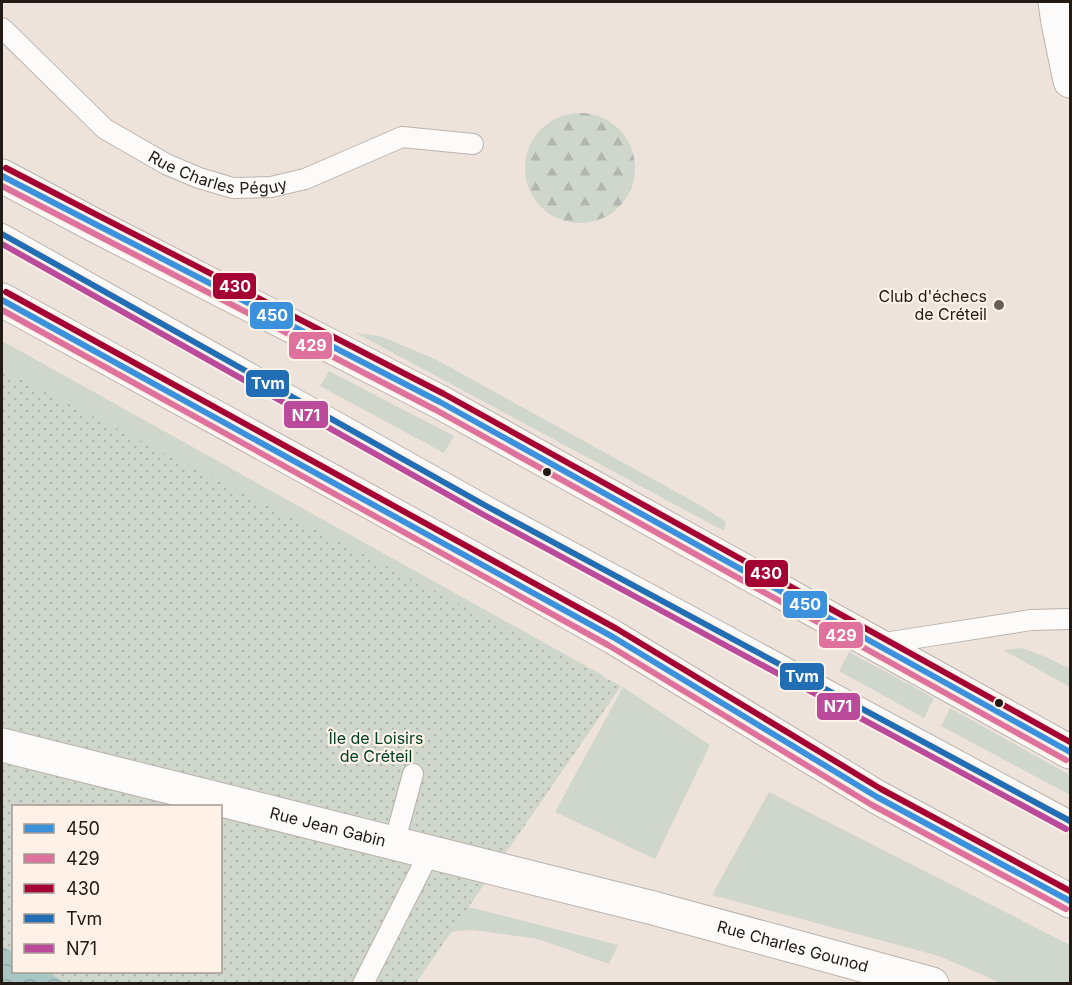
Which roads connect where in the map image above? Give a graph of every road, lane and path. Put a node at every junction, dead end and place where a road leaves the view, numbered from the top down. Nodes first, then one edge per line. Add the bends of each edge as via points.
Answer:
1 (1055, 2) edge
2 (2, 28) edge
3 (1071, 81) edge
4 (473, 144) dead end
5 (2, 176) edge
6 (2, 234) edge
7 (2, 300) edge
8 (1069, 619) dead end
9 (877, 644) junction
10 (2, 745) edge
11 (1071, 752) edge
12 (413, 774) dead end
13 (1071, 821) edge
14 (394, 844) junction
15 (429, 853) junction
16 (1071, 901) edge
17 (653, 908) joint
18 (363, 984) edge
19 (932, 984) edge

1 - 3 main road
2 - 4 lane, Rue Charles Péguy via 105,129 165,164 233,188 271,187 305,179 402,137
5 - 9 main road via 440,402
6 - 13 lane via 488,507
7 - 16 main road via 492,569 877,797
8 - 9 lane via 1031,620
9 - 11 main road
10 - 14 main road, Rue Jean Gabin
12 - 14 lane
14 - 15 main road, Rue Jean Gabin
15 - 17 main road, Rue Jean Gabin
15 - 18 lane
17 - 19 main road, Rue Charles Gounod

